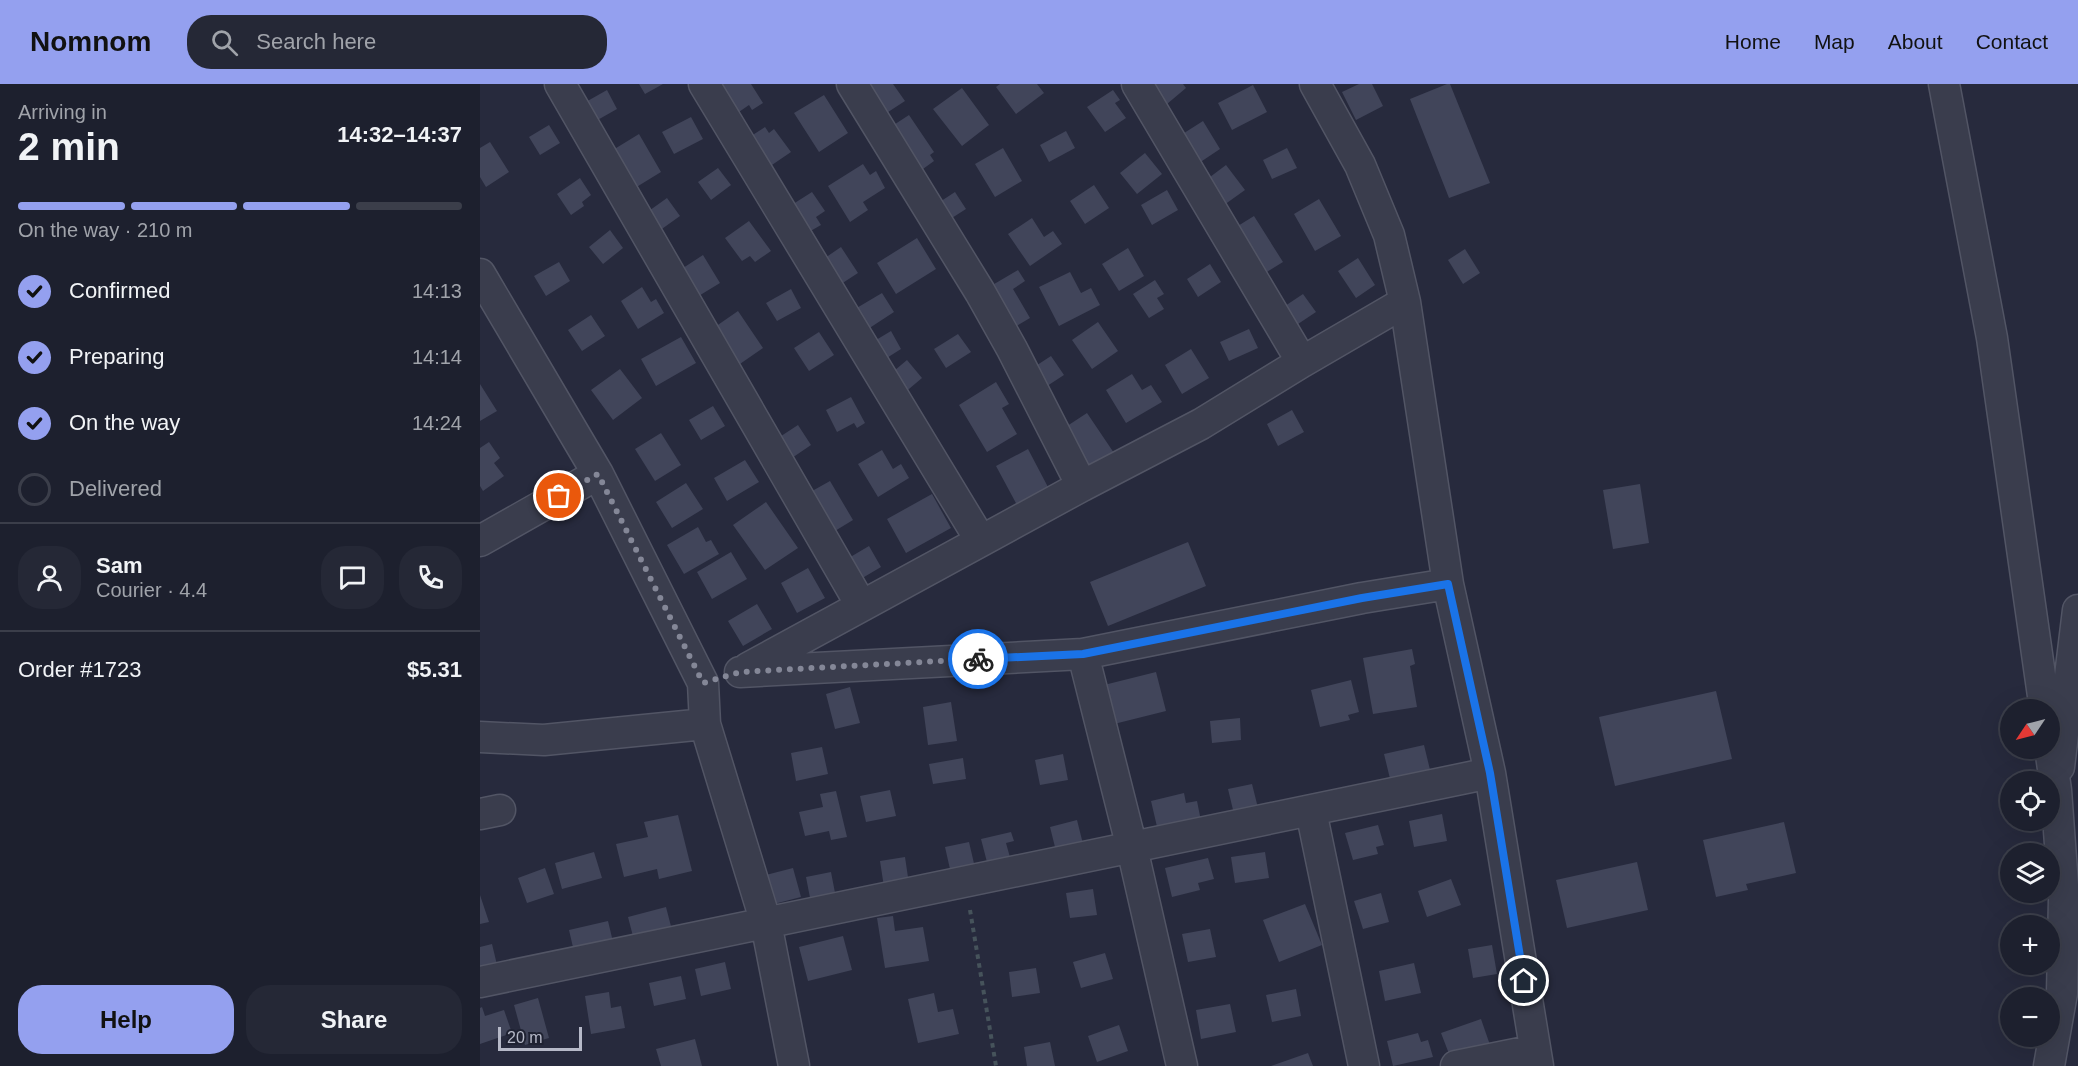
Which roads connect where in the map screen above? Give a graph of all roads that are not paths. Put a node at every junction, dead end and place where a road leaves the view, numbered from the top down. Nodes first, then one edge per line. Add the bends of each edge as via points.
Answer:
1 (560, 84) edge
2 (704, 84) edge
3 (852, 84) edge
4 (1137, 84) edge
5 (1315, 84) edge
6 (1944, 84) edge
7 (480, 274) edge
8 (1406, 302) junction
9 (1302, 362) junction
10 (598, 474) junction
11 (1082, 486) junction
12 (480, 541) edge
13 (981, 541) junction
14 (1448, 584) junction
15 (861, 605) junction
16 (2078, 610) edge
17 (1083, 654) junction
18 (740, 672) junction
19 (703, 683) junction
20 (2043, 699) edge
21 (705, 724) junction
22 (480, 737) edge
23 (2058, 771) edge
24 (1490, 773) junction
25 (1311, 811) junction
26 (2059, 831) edge
27 (1132, 848) junction
28 (766, 923) junction
29 (480, 982) edge
30 (1537, 1058) edge
31 (794, 1066) edge
32 (1182, 1066) edge
33 (1364, 1066) edge
34 (1456, 1066) edge
35 (2049, 1066) edge

1 - 15 street
2 - 13 street
3 - 11 street via 964,265
4 - 9 street
5 - 8 street via 1360,165 1389,235
6 - 20 street via 1992,338
7 - 10 street
8 - 9 street
8 - 14 street
9 - 11 street via 1201,424
10 - 12 street
10 - 19 street
11 - 13 street
13 - 15 street
14 - 17 street
14 - 24 street
15 - 18 street
16 - 23 street
17 - 18 street
17 - 27 street
18 - 19 street
19 - 21 street
21 - 22 street via 544,740
21 - 28 street
24 - 25 street
24 - 30 street
25 - 27 street
25 - 33 street
26 - 35 street via 2064,899 2062,993
27 - 28 street
27 - 32 street
28 - 29 street
28 - 31 street
30 - 34 street

